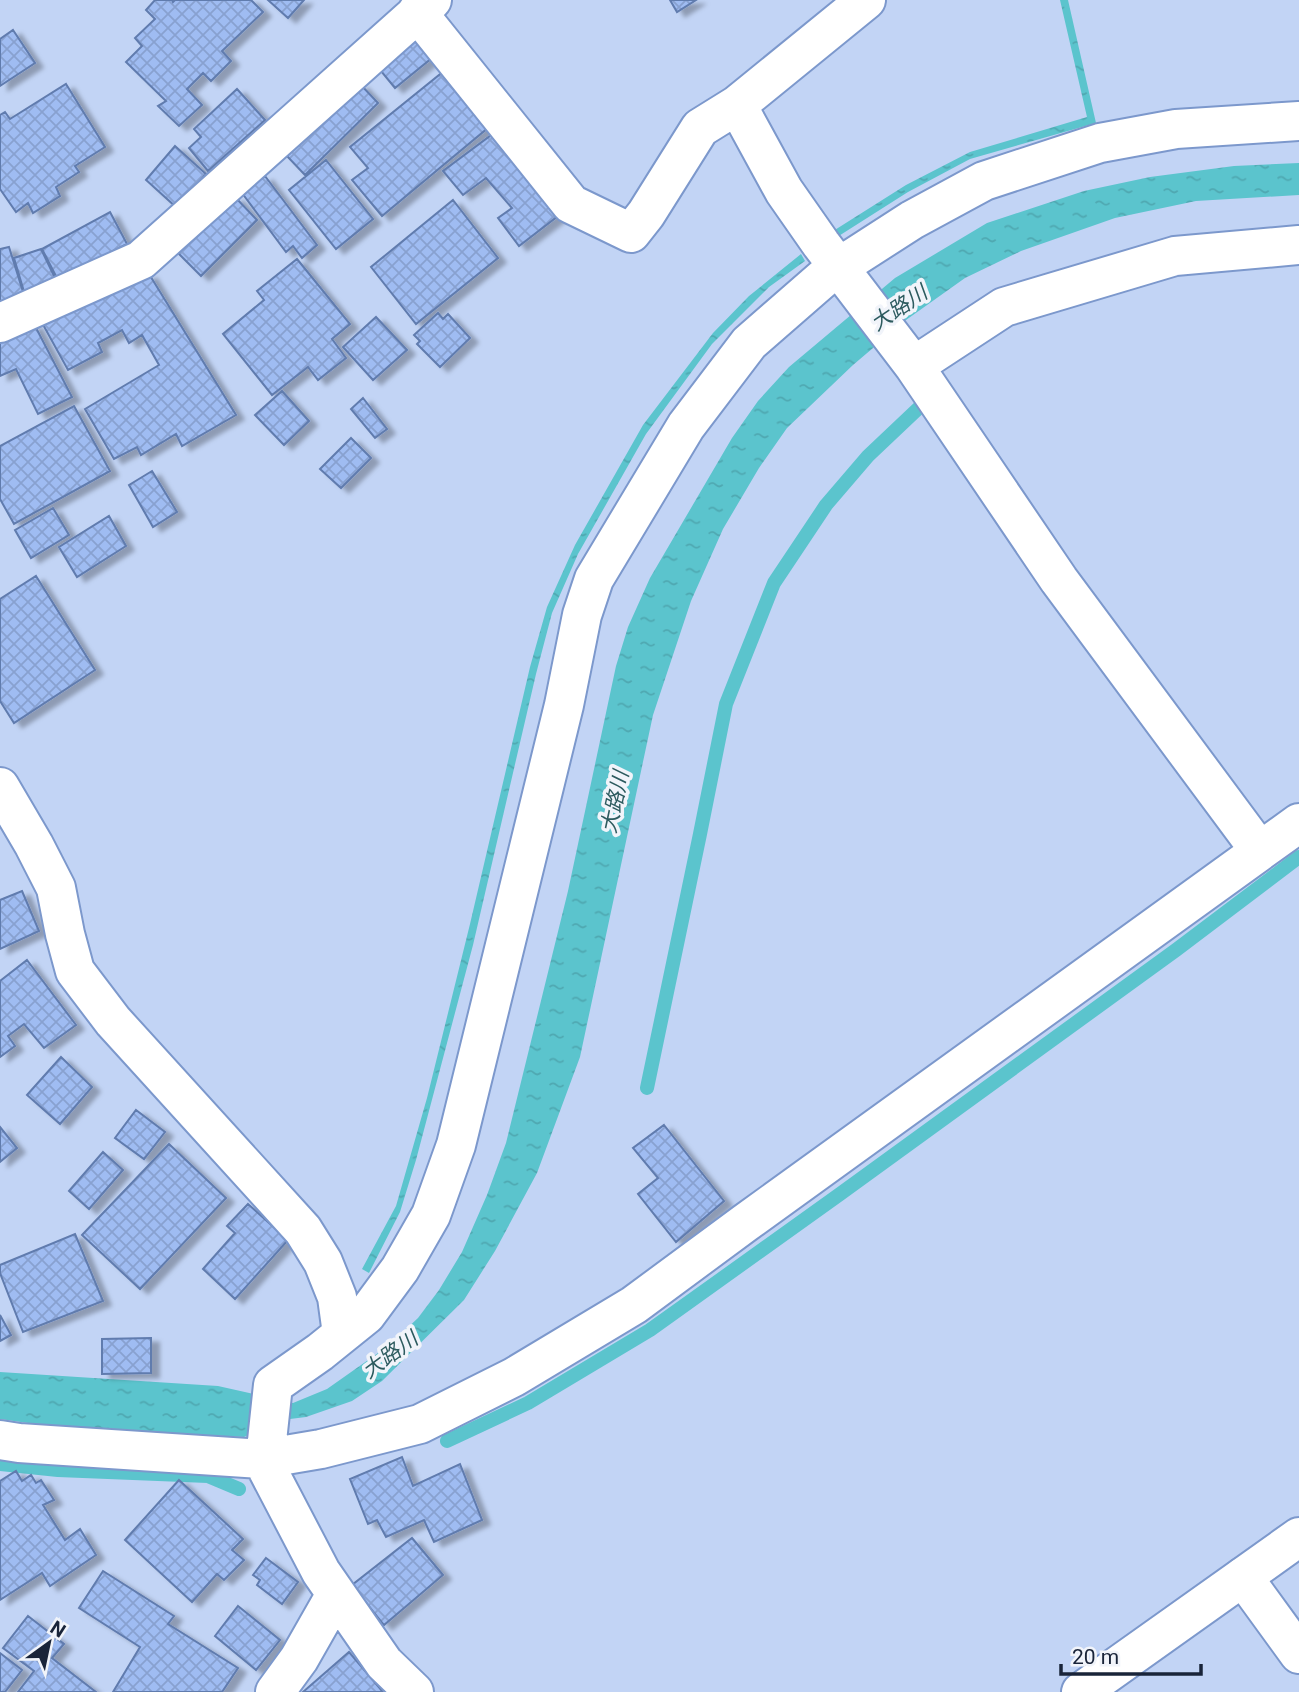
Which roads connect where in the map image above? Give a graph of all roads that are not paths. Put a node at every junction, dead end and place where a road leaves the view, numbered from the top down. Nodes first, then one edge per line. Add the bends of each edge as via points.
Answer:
1 (866, 0) edge
2 (424, 6) edge
3 (737, 105) junction
4 (1299, 121) edge
5 (1299, 246) edge
6 (840, 268) junction
7 (0, 323) edge
8 (913, 365) junction
9 (0, 787) edge
10 (1299, 823) edge
11 (1260, 851) junction
12 (342, 1334) junction
13 (0, 1440) edge
14 (265, 1450) junction
15 (1299, 1537) edge
16 (1243, 1577) junction
17 (336, 1594) junction
18 (1299, 1654) edge
19 (275, 1692) edge
20 (414, 1692) edge
21 (1081, 1692) edge

1 - 3 street
2 - 3 street via 571,204 631,233 700,128
2 - 7 street via 142,260
3 - 6 street via 784,191
4 - 6 street via 1176,129 1100,143 984,181 912,220
5 - 8 street via 1175,256 1004,307
6 - 8 street
6 - 12 street via 750,343 686,426 594,579 456,1145 431,1215 400,1269 366,1315
8 - 11 street via 1059,580
9 - 12 street via 57,888 75,971 122,1031 303,1230 337,1297
10 - 11 street
11 - 14 street via 623,1311 514,1377 420,1424 321,1449
12 - 14 street via 273,1385
13 - 14 street
14 - 17 street via 321,1572
15 - 16 street
16 - 18 street
16 - 21 street
17 - 19 street
17 - 20 street via 384,1663

